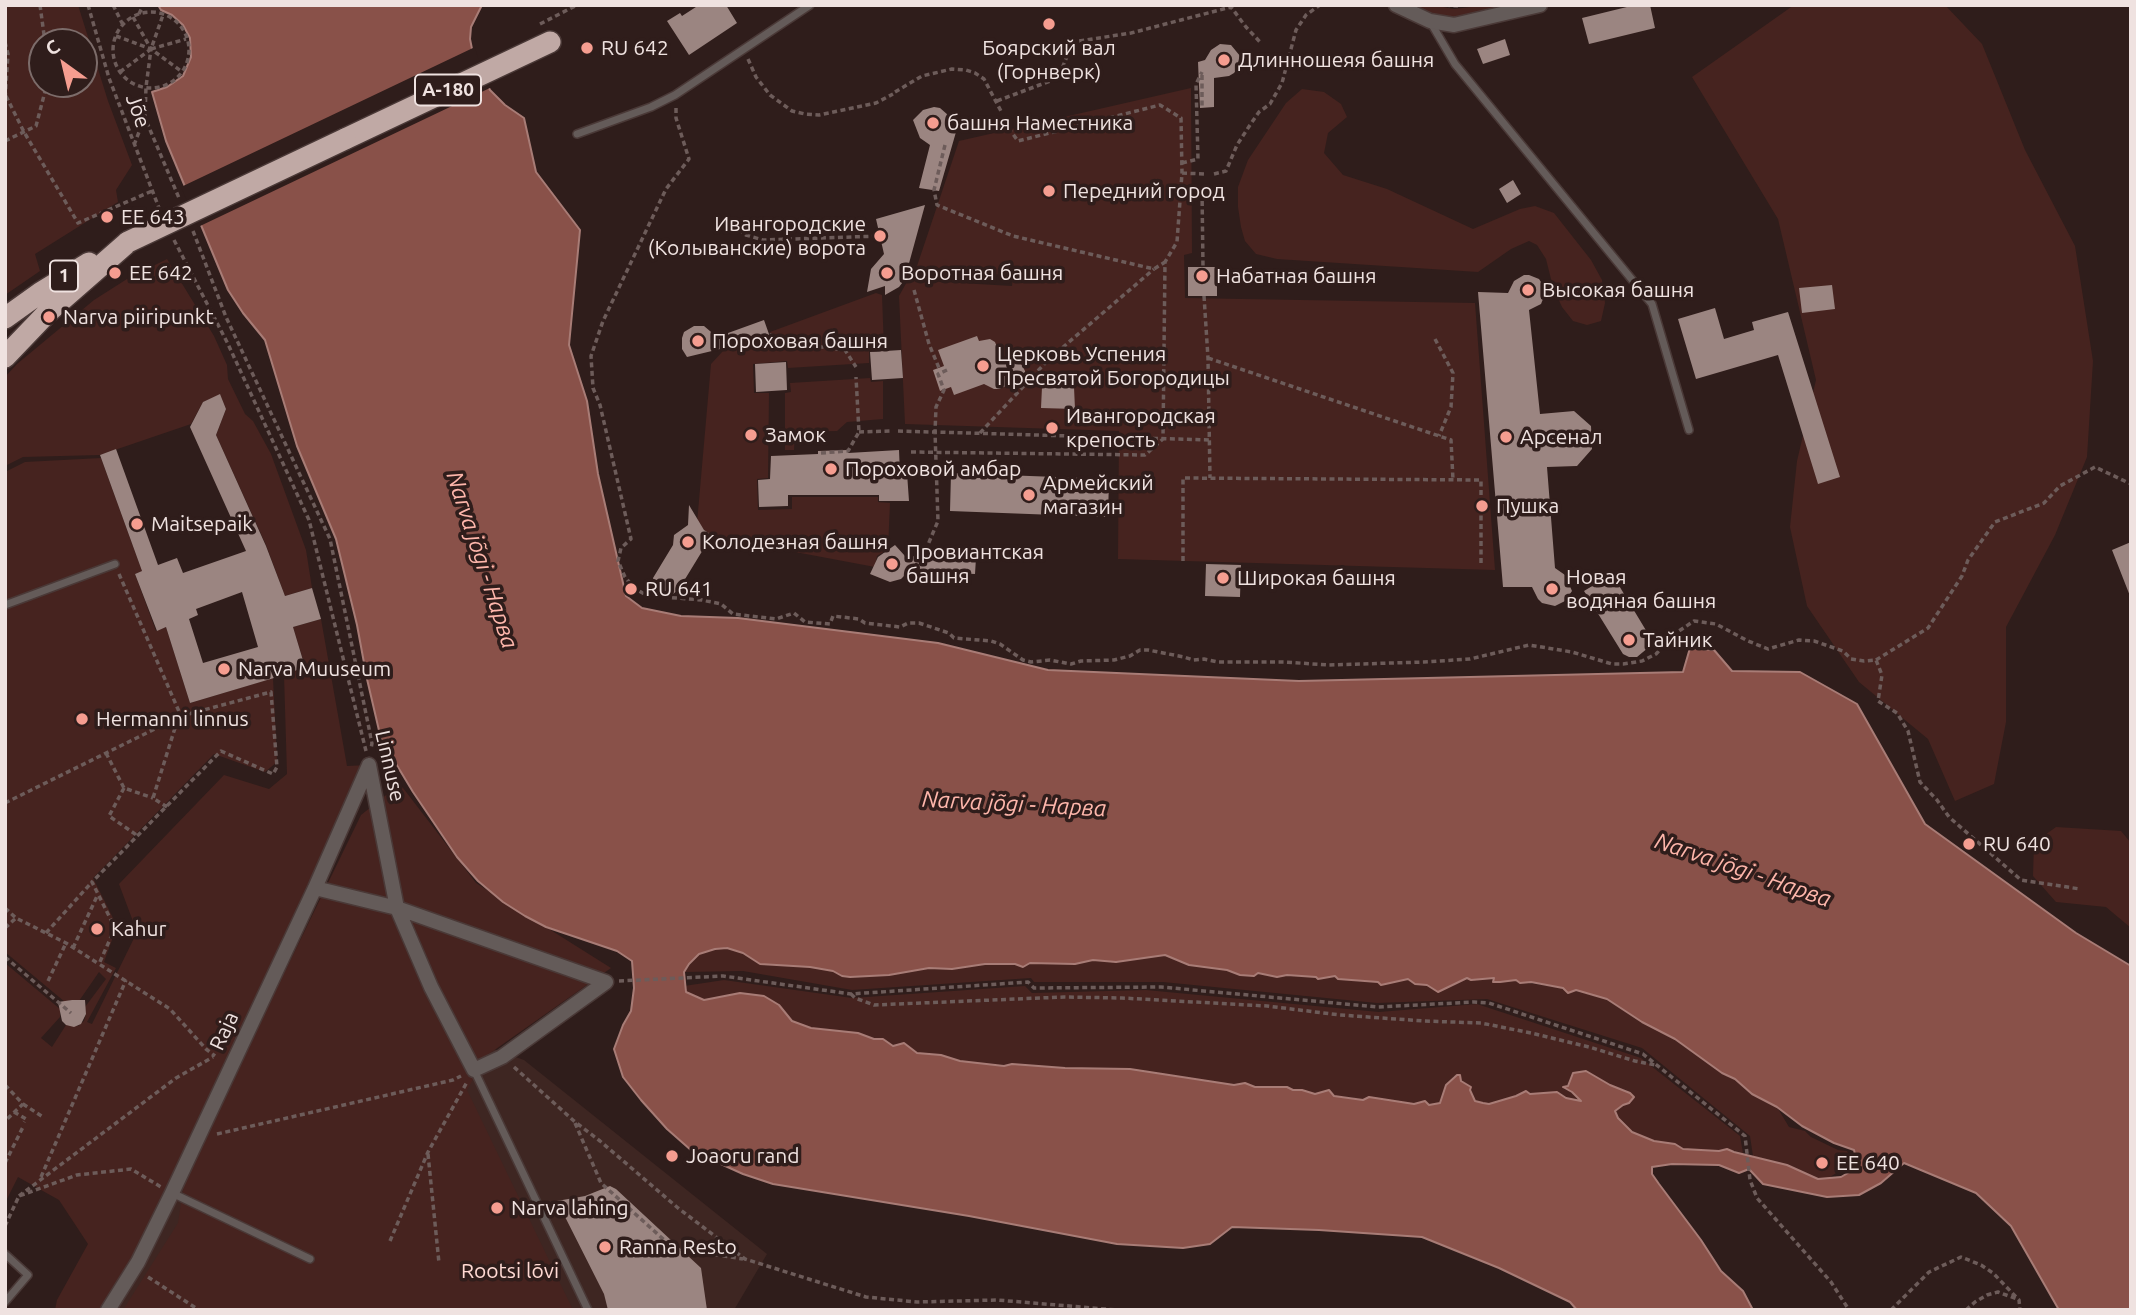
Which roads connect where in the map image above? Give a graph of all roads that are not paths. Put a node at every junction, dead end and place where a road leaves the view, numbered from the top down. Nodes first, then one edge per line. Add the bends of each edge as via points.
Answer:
1 (810, 5) edge
2 (1396, 5) edge
3 (1540, 5) edge
4 (1430, 21) junction
5 (546, 32) road end
6 (577, 134) dead end
7 (128, 242) junction
8 (5, 318) edge
9 (5, 357) edge
10 (1689, 430) dead end
11 (115, 564) road end
12 (5, 605) edge
13 (369, 765) joint
14 (315, 888) junction
15 (397, 908) junction
16 (474, 1070) junction
17 (172, 1193) junction
18 (5, 1254) edge
19 (310, 1259) dead end
20 (5, 1302) edge
21 (108, 1310) edge
22 (588, 1310) edge

1 - 6 lane via 675,95
2 - 4 street
3 - 4 street via 1454,25
4 - 10 lane via 1455,64 1652,304
5 - 7 highway, А-180, bridge via 345,139
7 - 8 highway, 1 via 67,275
7 - 9 highway, 1 via 48,312
11 - 12 lane
13 - 14 street, Raja
13 - 15 street, Linnuse
14 - 15 street
14 - 17 street, Raja
15 - 16 street, Linnuse
15 - 16 street via 606,982 502,1057
16 - 22 lane, Linnuse
17 - 19 lane
17 - 21 street, Raja
18 - 20 lane via 29,1275

